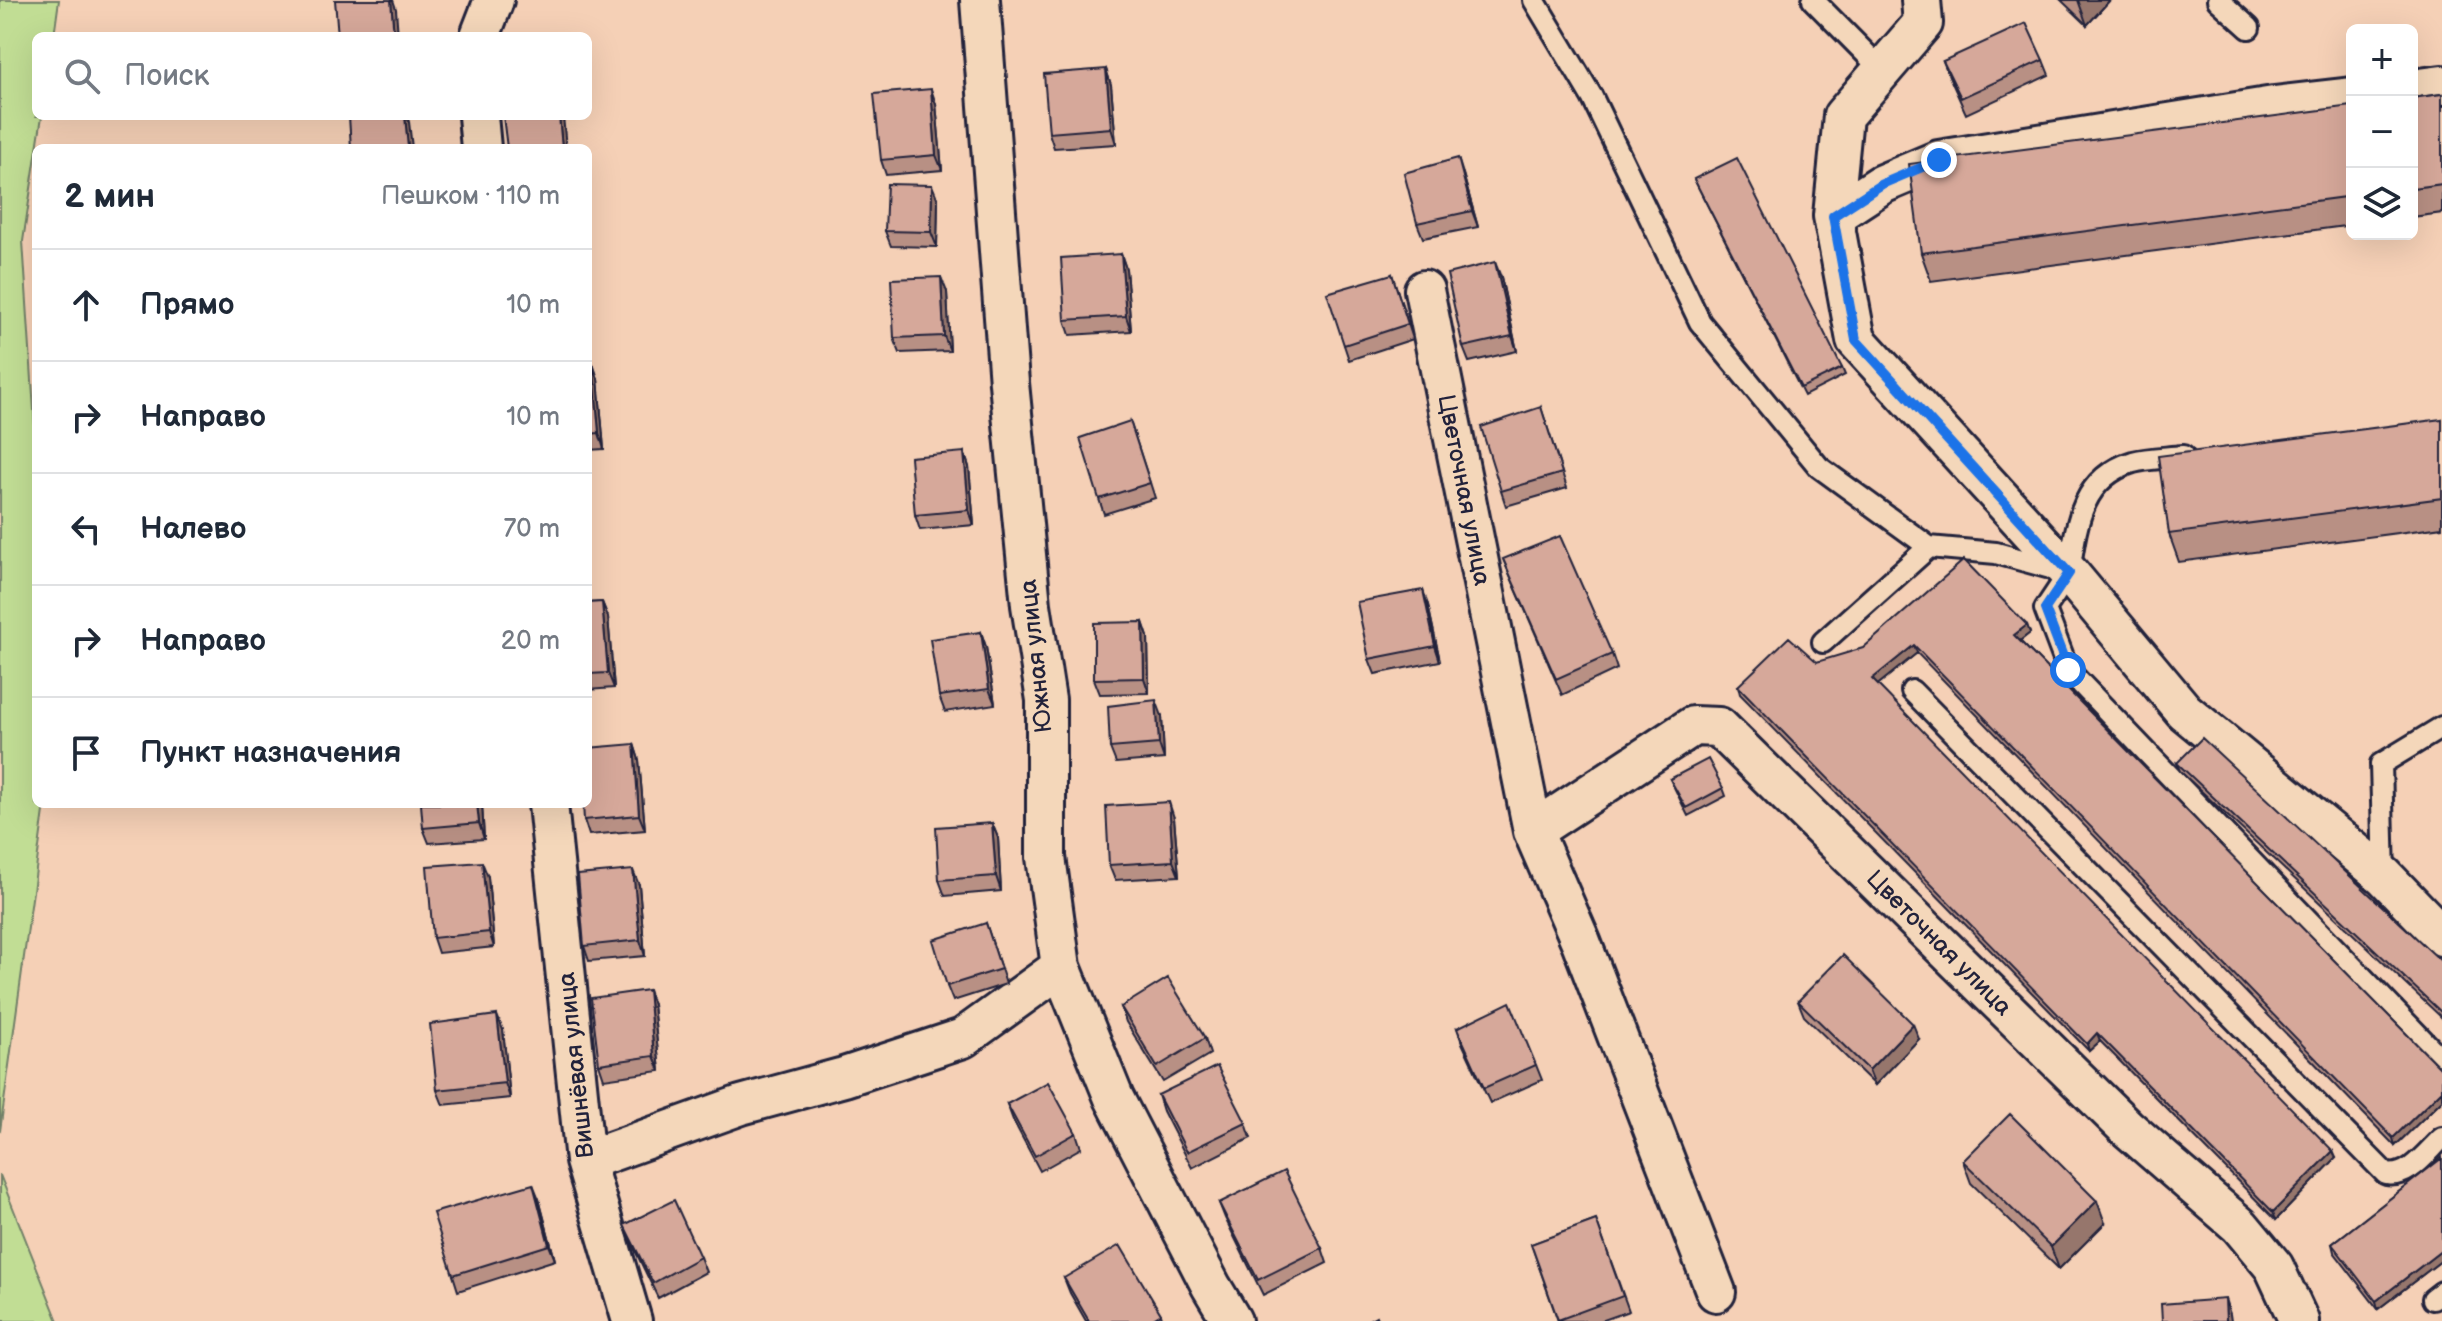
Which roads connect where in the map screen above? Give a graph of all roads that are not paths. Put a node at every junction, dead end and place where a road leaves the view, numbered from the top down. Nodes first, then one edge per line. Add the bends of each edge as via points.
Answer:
1 (494, 0) edge
2 (980, 0) edge
3 (1534, 0) edge
4 (1813, 0) edge
5 (1921, 0) edge
6 (2218, 0) edge
7 (2249, 28) dead end
8 (482, 32) edge
9 (1882, 70) junction
10 (2442, 85) edge
11 (2418, 88) edge
12 (2346, 98) edge
13 (478, 120) edge
14 (481, 144) edge
15 (1833, 216) junction
16 (1424, 290) dead end
17 (2210, 453) edge
18 (1929, 547) junction
19 (2069, 573) junction
20 (1823, 642) dead end
21 (1912, 691) dead end
22 (2442, 727) edge
23 (548, 808) edge
24 (1533, 831) junction
25 (2384, 876) junction
26 (2442, 936) edge
27 (1061, 967) junction
28 (2442, 1060) edge
29 (2442, 1138) edge
30 (585, 1161) junction
31 (1716, 1292) dead end
32 (632, 1321) edge
33 (1232, 1321) edge
34 (2299, 1321) edge

1 - 8 street
2 - 27 street, Южная улица via 1009,383 1046,700 1046,857
3 - 18 lane via 1592,97 1700,322 1819,467
4 - 9 lane
5 - 9 street via 1923,23
6 - 7 lane
9 - 15 street via 1843,116
10 - 11 street
12 - 15 street via 1939,160 1882,184
13 - 14 street
15 - 19 street via 1856,340
16 - 24 street, Цветочная улица
17 - 19 lane via 2133,462 2100,480 2078,516
18 - 19 lane via 1996,553
18 - 20 lane
19 - 25 street via 2184,711
19 - 28 lane via 2045,609 2068,670
21 - 29 lane via 2386,1174 2406,1171
22 - 25 lane via 2381,764
23 - 30 street, Вишнёвая улица
24 - 31 street, Цветочная улица
24 - 34 street, Цветочная улица via 1693,726 1719,727 2126,1127 2240,1226 2274,1267
25 - 26 street
27 - 30 street via 963,1038 741,1105
27 - 33 street, Южная улица via 1114,1098
30 - 32 street, Вишнёвая улица

